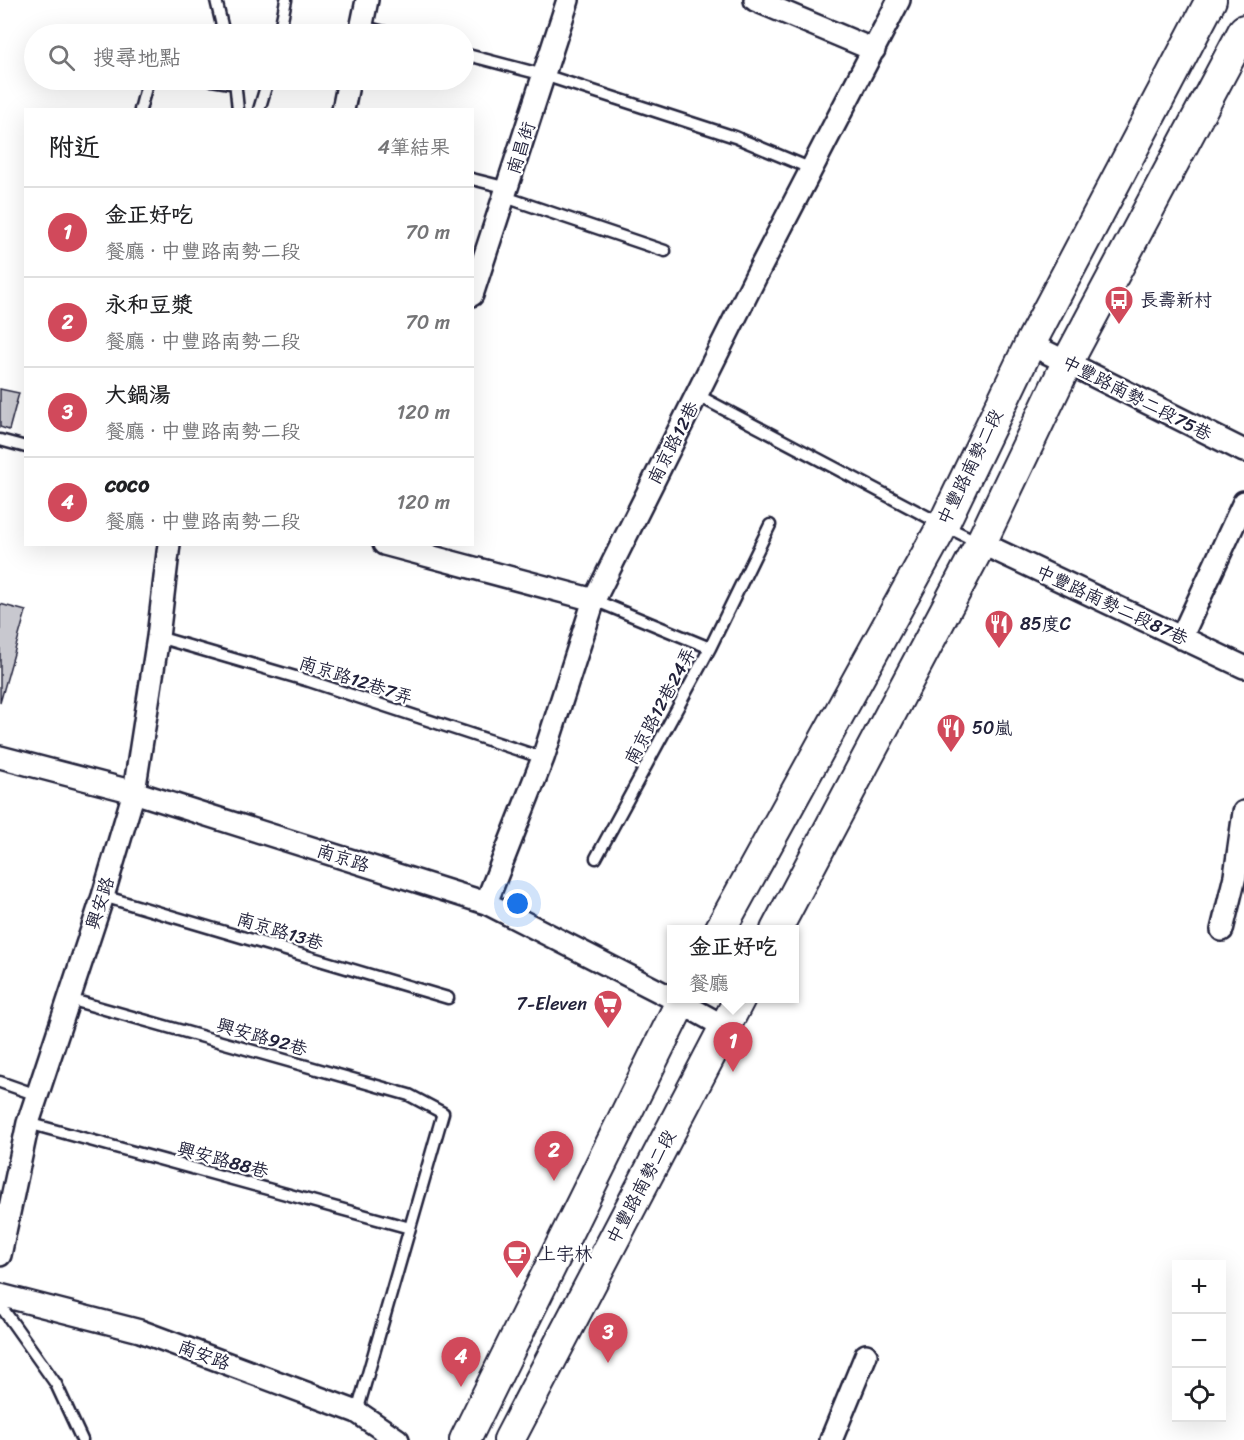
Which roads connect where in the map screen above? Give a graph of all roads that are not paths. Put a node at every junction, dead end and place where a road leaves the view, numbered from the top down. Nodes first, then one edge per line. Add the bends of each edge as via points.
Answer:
1 (216, 0) edge
2 (286, 0) edge
3 (367, 0) edge
4 (568, 0) edge
5 (755, 0) edge
6 (900, 0) edge
7 (1211, 0) edge
8 (222, 24) edge
9 (281, 24) edge
10 (361, 24) edge
11 (1244, 30) edge
12 (874, 50) junction
13 (474, 57) edge
14 (544, 75) junction
15 (145, 90) edge
16 (236, 90) edge
17 (265, 90) edge
18 (347, 90) edge
19 (141, 108) edge
20 (238, 108) edge
21 (260, 108) edge
22 (343, 108) edge
23 (812, 169) junction
24 (474, 180) edge
25 (507, 193) junction
26 (665, 251) dead end
27 (474, 289) edge
28 (1030, 344) junction
29 (1067, 363) junction
30 (697, 395) junction
31 (0, 440) edge
32 (24, 446) edge
33 (1244, 452) edge
34 (1244, 502) edge
35 (770, 525) dead end
36 (943, 525) junction
37 (981, 543) junction
38 (169, 546) edge
39 (395, 546) edge
40 (594, 600) junction
41 (158, 638) junction
42 (1180, 638) junction
43 (710, 648) junction
44 (1244, 667) edge
45 (0, 757) edge
46 (543, 758) junction
47 (134, 792) junction
48 (1244, 812) edge
49 (596, 858) dead end
50 (103, 896) junction
51 (486, 903) junction
52 (723, 925) edge
53 (779, 925) edge
54 (1221, 930) dead end
55 (667, 995) edge
56 (448, 998) dead end
57 (69, 999) junction
58 (675, 1003) edge
59 (681, 1003) edge
60 (738, 1003) edge
61 (724, 1027) junction
62 (0, 1082) edge
63 (37, 1095) junction
64 (28, 1123) junction
65 (410, 1228) junction
66 (0, 1255) edge
67 (0, 1295) edge
68 (0, 1305) edge
69 (866, 1355) dead end
70 (357, 1412) junction
71 (82, 1440) edge
72 (398, 1440) edge
73 (465, 1440) edge
74 (509, 1440) edge
75 (831, 1440) edge

1 - 8 lane
2 - 9 lane
3 - 10 street
4 - 14 street, 南昌街
5 - 12 street
6 - 12 street, 南京路12巷
7 - 28 main road, 中豐路南勢二段
11 - 29 main road
12 - 23 street, 南京路12巷
13 - 14 lane
14 - 23 lane via 735,137
14 - 25 street, 南昌街
15 - 19 lane
16 - 20 lane
17 - 21 lane
18 - 22 street
23 - 30 street, 南京路12巷
24 - 25 lane
25 - 26 lane
25 - 27 street, 南昌街
28 - 29 street, 中豐路南勢二段75巷
28 - 36 main road, 中豐路南勢二段
29 - 33 street, 中豐路南勢二段75巷
29 - 37 main road
30 - 36 lane
30 - 40 street, 南京路12巷
31 - 32 lane
34 - 42 street
35 - 43 lane
36 - 37 lane
36 - 52 main road, 中豐路南勢二段
37 - 42 street, 中豐路南勢二段87巷
37 - 53 main road
38 - 41 street, 興安路
39 - 40 street
40 - 43 lane, 南京路12巷24弄
40 - 46 street, 南京路12巷
41 - 46 lane, 南京路12巷7弄 via 309,681
41 - 47 street, 興安路
42 - 44 street, 中豐路南勢二段87巷
43 - 49 lane, 南京路12巷24弄
45 - 47 street, 南京路
46 - 51 street, 南京路12巷
47 - 50 street, 興安路
47 - 51 street, 南京路
48 - 54 street via 1235,876
50 - 56 lane, 南京路13巷
50 - 57 street, 興安路
51 - 55 street, 南京路
57 - 63 street, 興安路
57 - 65 lane, 興安路92巷 via 409,1095 443,1113
58 - 73 main road
59 - 61 street, 南京路
60 - 61 main road, 中豐路南勢二段
61 - 74 main road, 中豐路南勢二段
62 - 63 lane
63 - 64 street, 興安路
64 - 65 lane, 興安路88巷
64 - 66 street, 興安路
65 - 70 lane
67 - 70 street, 南安路 via 140,1331
68 - 71 lane via 56,1384
69 - 75 street
70 - 72 street, 南安路

